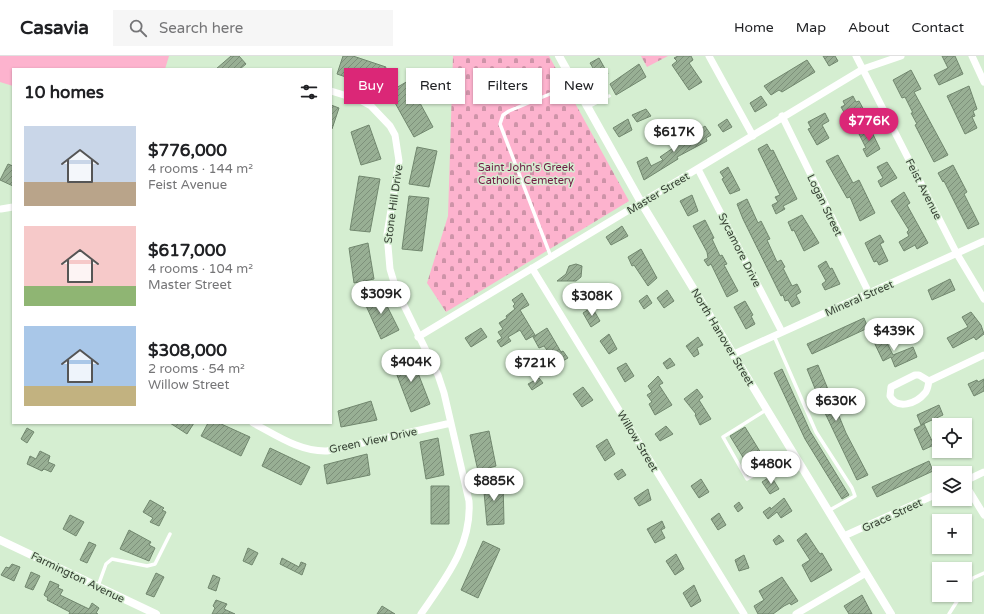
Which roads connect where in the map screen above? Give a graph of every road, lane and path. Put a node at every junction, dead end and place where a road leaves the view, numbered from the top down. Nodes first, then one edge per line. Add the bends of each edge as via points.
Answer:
1 (559, 56) edge
2 (709, 56) edge
3 (856, 56) edge
4 (901, 56) edge
5 (972, 56) edge
6 (566, 68) edge
7 (863, 69) junction
8 (984, 82) edge
9 (332, 91) edge
10 (550, 94) edge
11 (609, 96) dead end
12 (586, 104) edge
13 (588, 108) junction
14 (782, 116) junction
15 (753, 136) junction
16 (698, 169) junction
17 (642, 204) junction
18 (12, 207) edge
19 (1, 209) dead end
20 (984, 241) edge
21 (957, 254) junction
22 (551, 256) junction
23 (532, 268) junction
24 (869, 293) junction
25 (984, 299) edge
26 (782, 332) junction
27 (774, 336) junction
28 (418, 337) junction
29 (734, 354) junction
30 (984, 355) edge
31 (929, 381) junction
32 (767, 410) junction
33 (451, 423) junction
34 (267, 426) edge
35 (792, 452) junction
36 (984, 472) edge
37 (972, 479) edge
38 (972, 495) edge
39 (932, 496) edge
40 (828, 511) junction
41 (984, 515) edge
42 (170, 534) dead end
43 (844, 536) junction
44 (0, 540) edge
45 (984, 573) edge
46 (866, 574) junction
47 (972, 579) edge
48 (98, 587) junction
49 (957, 602) edge
50 (156, 614) edge
51 (421, 614) edge
52 (744, 614) edge
53 (796, 614) edge
54 (891, 614) edge
55 (949, 614) edge

1 - 6 street, North Hanover Street
2 - 15 street
3 - 7 street, Feist Avenue
4 - 7 street, Master Street
5 - 8 street
7 - 14 street, Master Street
7 - 21 street, Feist Avenue
9 - 28 street, Stone Hill Drive via 371,106 395,135 399,160 389,216 387,251 396,289
10 - 22 lane via 509,111 503,115 500,124
11 - 13 lane
12 - 13 street, North Hanover Street
13 - 17 street, North Hanover Street
14 - 15 street, Master Street
14 - 24 street, Logan Street
15 - 16 street, Master Street
16 - 17 street, Master Street
16 - 26 street, Sycamore Drive
17 - 22 street, Master Street
17 - 29 street, North Hanover Street
18 - 19 street
20 - 21 street, Mineral Street
21 - 24 street, Mineral Street
21 - 25 street, Feist Avenue
22 - 23 street, Master Street
23 - 28 street, Master Street
23 - 52 street, Willow Street
24 - 26 street, Mineral Street
26 - 27 street, Mineral Street
27 - 29 street, Mineral Street
27 - 40 lane via 816,432 855,496
28 - 33 street, Stone Hill Drive via 438,375
29 - 32 street, North Hanover Street
30 - 31 street
31 - 31 street via 915,375 895,384 891,387 892,401 902,406 924,394
32 - 35 street, North Hanover Street
32 - 35 lane via 723,437 747,478
33 - 34 street, Green View Drive via 327,451 299,447
33 - 51 street, Stone Hill Drive via 469,501 468,528 452,569
35 - 40 street, North Hanover Street
36 - 37 street
38 - 41 street
39 - 43 street, Grace Street
40 - 43 street, North Hanover Street
42 - 48 lane via 155,564 147,566 112,559 106,564
43 - 46 street, North Hanover Street
44 - 48 street, Farmington Avenue
45 - 47 lane
46 - 53 street
46 - 54 street, North Hanover Street
48 - 50 street, Farmington Avenue
49 - 55 lane

